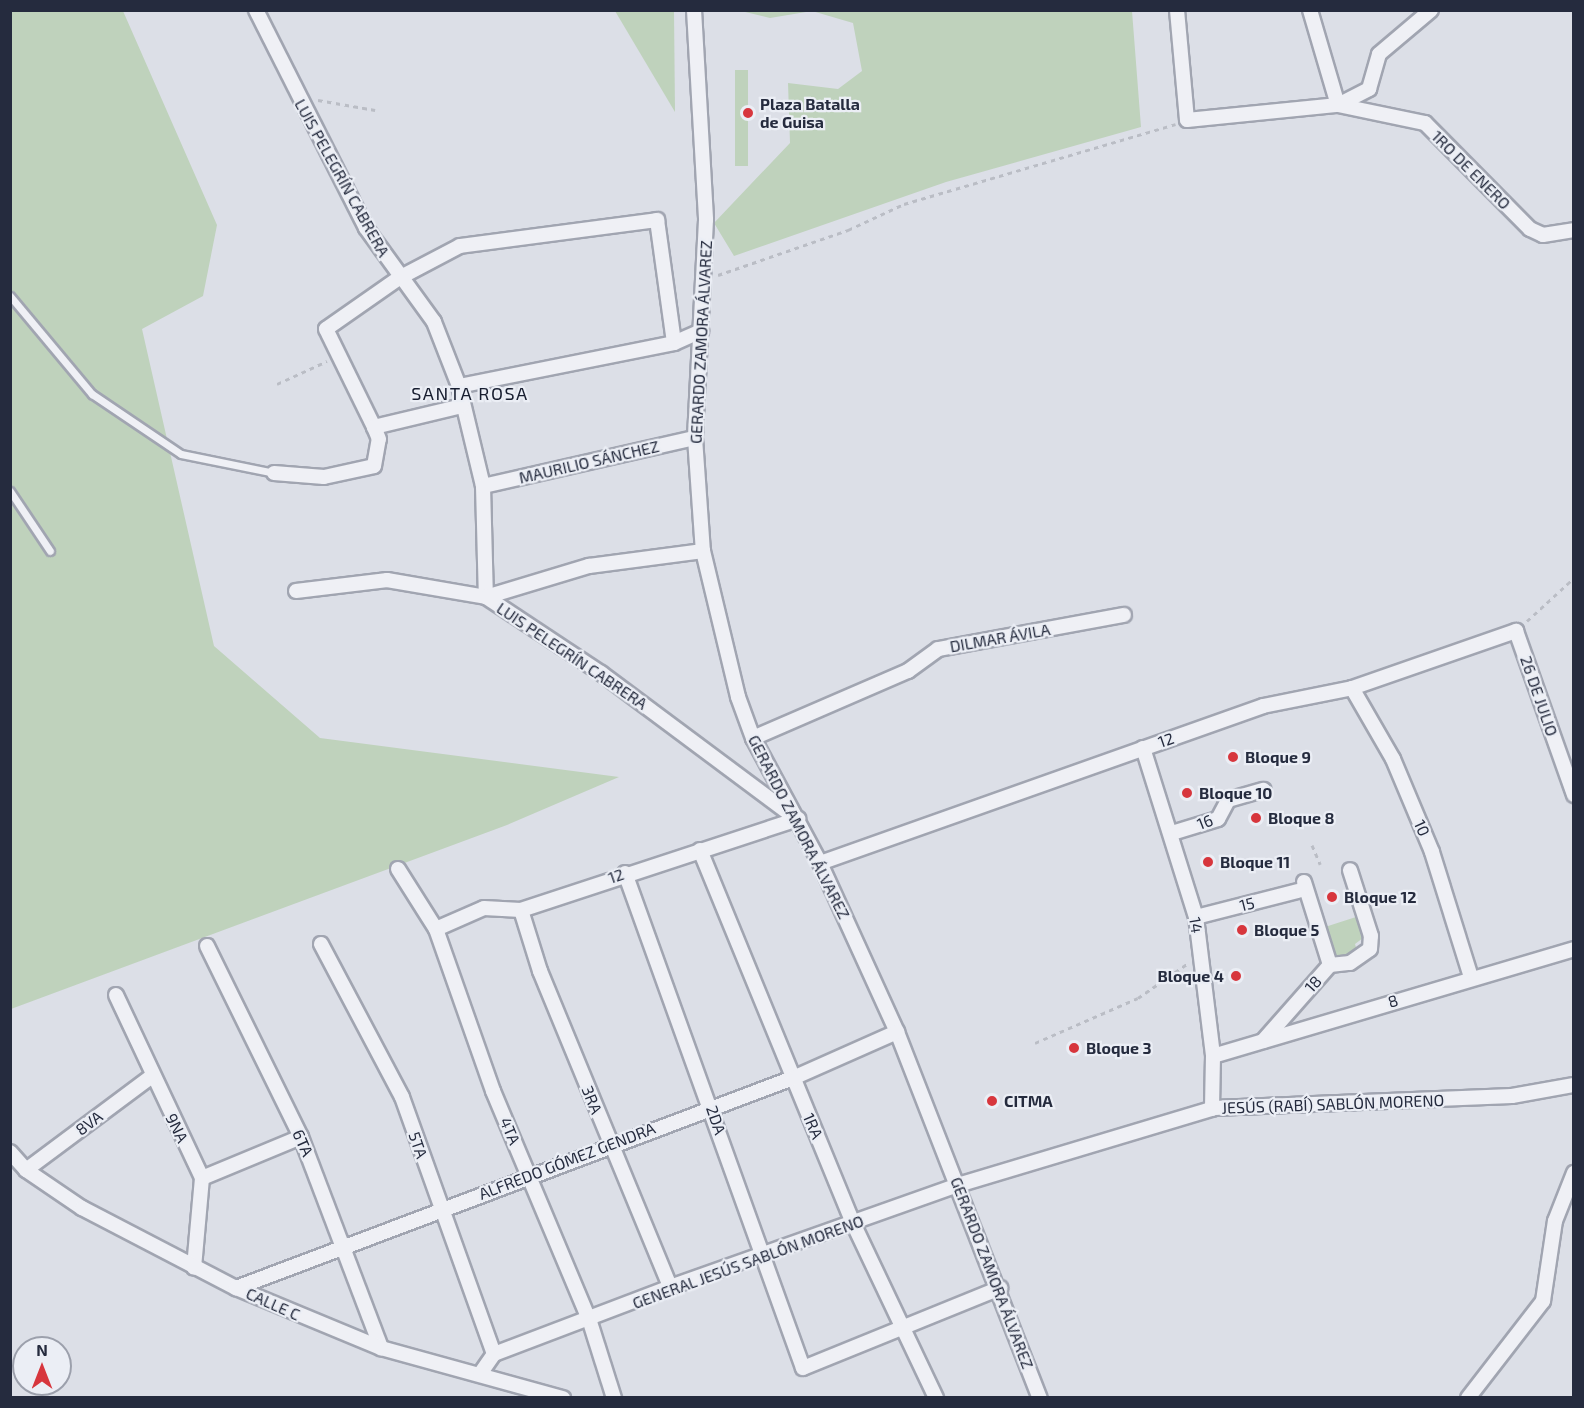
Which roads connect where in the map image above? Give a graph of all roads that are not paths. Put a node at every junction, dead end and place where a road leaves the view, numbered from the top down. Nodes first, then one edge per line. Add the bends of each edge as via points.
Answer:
1 (256, 10) edge
2 (694, 10) edge
3 (1177, 10) edge
4 (1310, 10) edge
5 (1431, 10) edge
6 (1338, 105) junction
7 (1574, 230) edge
8 (399, 278) junction
9 (10, 296) edge
10 (701, 331) junction
11 (674, 343) junction
12 (459, 386) junction
13 (462, 406) junction
14 (374, 427) junction
15 (695, 438) junction
16 (274, 473) joint
17 (483, 486) junction
18 (10, 491) edge
19 (50, 551) dead end
20 (703, 551) junction
21 (296, 591) dead end
22 (486, 597) junction
23 (1124, 615) dead end
24 (1516, 632) joint
25 (1352, 688) junction
26 (753, 738) junction
27 (1143, 748) junction
28 (1264, 790) dead end
29 (1574, 795) edge
30 (798, 819) junction
31 (1172, 833) junction
32 (700, 850) junction
33 (820, 863) junction
34 (398, 869) dead end
35 (1350, 870) dead end
36 (625, 873) junction
37 (1301, 886) joint
38 (521, 910) junction
39 (1196, 917) junction
40 (436, 929) junction
41 (321, 944) dead end
42 (207, 945) dead end
43 (1574, 949) edge
44 (1330, 965) junction
45 (1470, 977) junction
46 (116, 995) dead end
47 (897, 1032) junction
48 (1261, 1042) junction
49 (1213, 1056) junction
50 (152, 1076) junction
51 (793, 1078) junction
52 (1574, 1085) edge
53 (711, 1107) junction
54 (1212, 1109) junction
55 (301, 1137) junction
56 (609, 1143) junction
57 (10, 1152) edge
58 (26, 1170) junction
59 (1574, 1173) edge
60 (529, 1176) junction
61 (202, 1178) junction
62 (958, 1185) junction
63 (441, 1210) junction
64 (853, 1223) junction
65 (346, 1247) junction
66 (764, 1257) junction
67 (194, 1268) junction
68 (670, 1287) junction
69 (236, 1288) junction
70 (1000, 1288) junction
71 (590, 1322) junction
72 (903, 1326) junction
73 (381, 1348) junction
74 (494, 1354) junction
75 (480, 1374) junction
76 (563, 1398) edge
77 (614, 1398) edge
78 (936, 1398) edge
79 (1040, 1398) edge
80 (1468, 1398) edge

1 - 8 street, LUIS PELEGRÍN CABRERA via 366,228
2 - 10 street, GERARDO ZAMORA ÁLVAREZ via 705,279
3 - 6 street via 1186,120
4 - 6 street
5 - 6 street via 1379,54 1369,89
6 - 7 street, 1RO DE ENERO via 1425,123 1530,229 1543,235
8 - 11 street via 460,246 657,220
8 - 12 street, LUIS PELEGRÍN CABRERA via 434,322
8 - 14 street via 326,329
9 - 16 lane via 92,394 171,448
10 - 11 street
10 - 15 street, GERARDO ZAMORA ÁLVAREZ
11 - 12 street
12 - 13 street, LUIS PELEGRÍN CABRERA
13 - 14 street
13 - 17 street, LUIS PELEGRÍN CABRERA
14 - 16 street via 379,439 374,466 324,477
15 - 17 street, MAURILIO SÁNCHEZ
15 - 20 street, GERARDO ZAMORA ÁLVAREZ
17 - 22 street, LUIS PELEGRÍN CABRERA
18 - 19 lane
20 - 22 street via 589,566
20 - 26 street, GERARDO ZAMORA ÁLVAREZ
21 - 22 street via 387,580
22 - 30 street, LUIS PELEGRÍN CABRERA via 601,673
23 - 26 street, DILMAR ÁVILA via 938,649 908,671
24 - 25 street, 12
24 - 29 street, 26 DE JULIO
25 - 27 street, 12 via 1263,706
25 - 45 street, 10 via 1392,759 1432,852
26 - 30 street, GERARDO ZAMORA ÁLVAREZ
27 - 31 street, 14
27 - 33 street, 12
28 - 31 street, 16 via 1228,800 1218,819
30 - 32 street, 12
30 - 33 street, GERARDO ZAMORA ÁLVAREZ
31 - 39 street, 14
32 - 36 street, 12
32 - 51 street, 1RA
33 - 47 street, GERARDO ZAMORA ÁLVAREZ
34 - 40 street, 4TA
35 - 44 street via 1371,936 1370,949 1350,963
36 - 38 street, 12
36 - 53 street, 2DA
37 - 39 street, 15
37 - 44 street, 18
38 - 40 street, 12 via 484,908
38 - 56 street, 3RA
39 - 49 street, 14
40 - 60 street, 4TA
41 - 63 street, 5TA via 402,1097
42 - 55 street, 6TA
43 - 45 street, 8
44 - 48 street, 18
45 - 48 street, 8
46 - 50 street, 9NA
47 - 51 street, ALFREDO GÓMEZ GENDRA
47 - 62 street, GERARDO ZAMORA ÁLVAREZ
48 - 49 street, 8
49 - 54 street, 14
50 - 58 street, 8VA
50 - 61 street, 9NA
51 - 53 street, ALFREDO GÓMEZ GENDRA
51 - 64 street, 1RA
52 - 54 street, JESÚS (RABÍ) SABLÓN MORENO via 1512,1096
53 - 56 street, ALFREDO GÓMEZ GENDRA
53 - 66 street, 2DA
54 - 62 street, JESÚS (RABÍ) SABLÓN MORENO
55 - 61 street
55 - 65 street, 6TA
56 - 60 street, ALFREDO GÓMEZ GENDRA
56 - 68 street, 3RA
57 - 58 street, CALLE C
58 - 67 street, CALLE C via 82,1208
59 - 80 street via 1556,1221 1543,1301
60 - 63 street, ALFREDO GÓMEZ GENDRA
60 - 71 street, 4TA
61 - 67 street
62 - 64 street, GENERAL JESÚS SABLÓN MORENO
62 - 70 street, GERARDO ZAMORA ÁLVAREZ
63 - 65 street, ALFREDO GÓMEZ GENDRA
63 - 74 street, 5TA
64 - 66 street, GENERAL JESÚS SABLÓN MORENO
64 - 72 street, 1RA
65 - 69 street, ALFREDO GÓMEZ GENDRA
65 - 73 street, 6TA
66 - 68 street, GENERAL JESÚS SABLÓN MORENO
66 - 72 street, 2DA via 803,1368
67 - 69 street, CALLE C
68 - 71 street, GENERAL JESÚS SABLÓN MORENO
69 - 73 street, CALLE C
70 - 72 street
70 - 79 street, GERARDO ZAMORA ÁLVAREZ
71 - 74 street, GENERAL JESÚS SABLÓN MORENO
71 - 77 street, 4TA
72 - 78 street, 1RA
73 - 75 street, CALLE C
74 - 75 street
75 - 76 street, CALLE C

